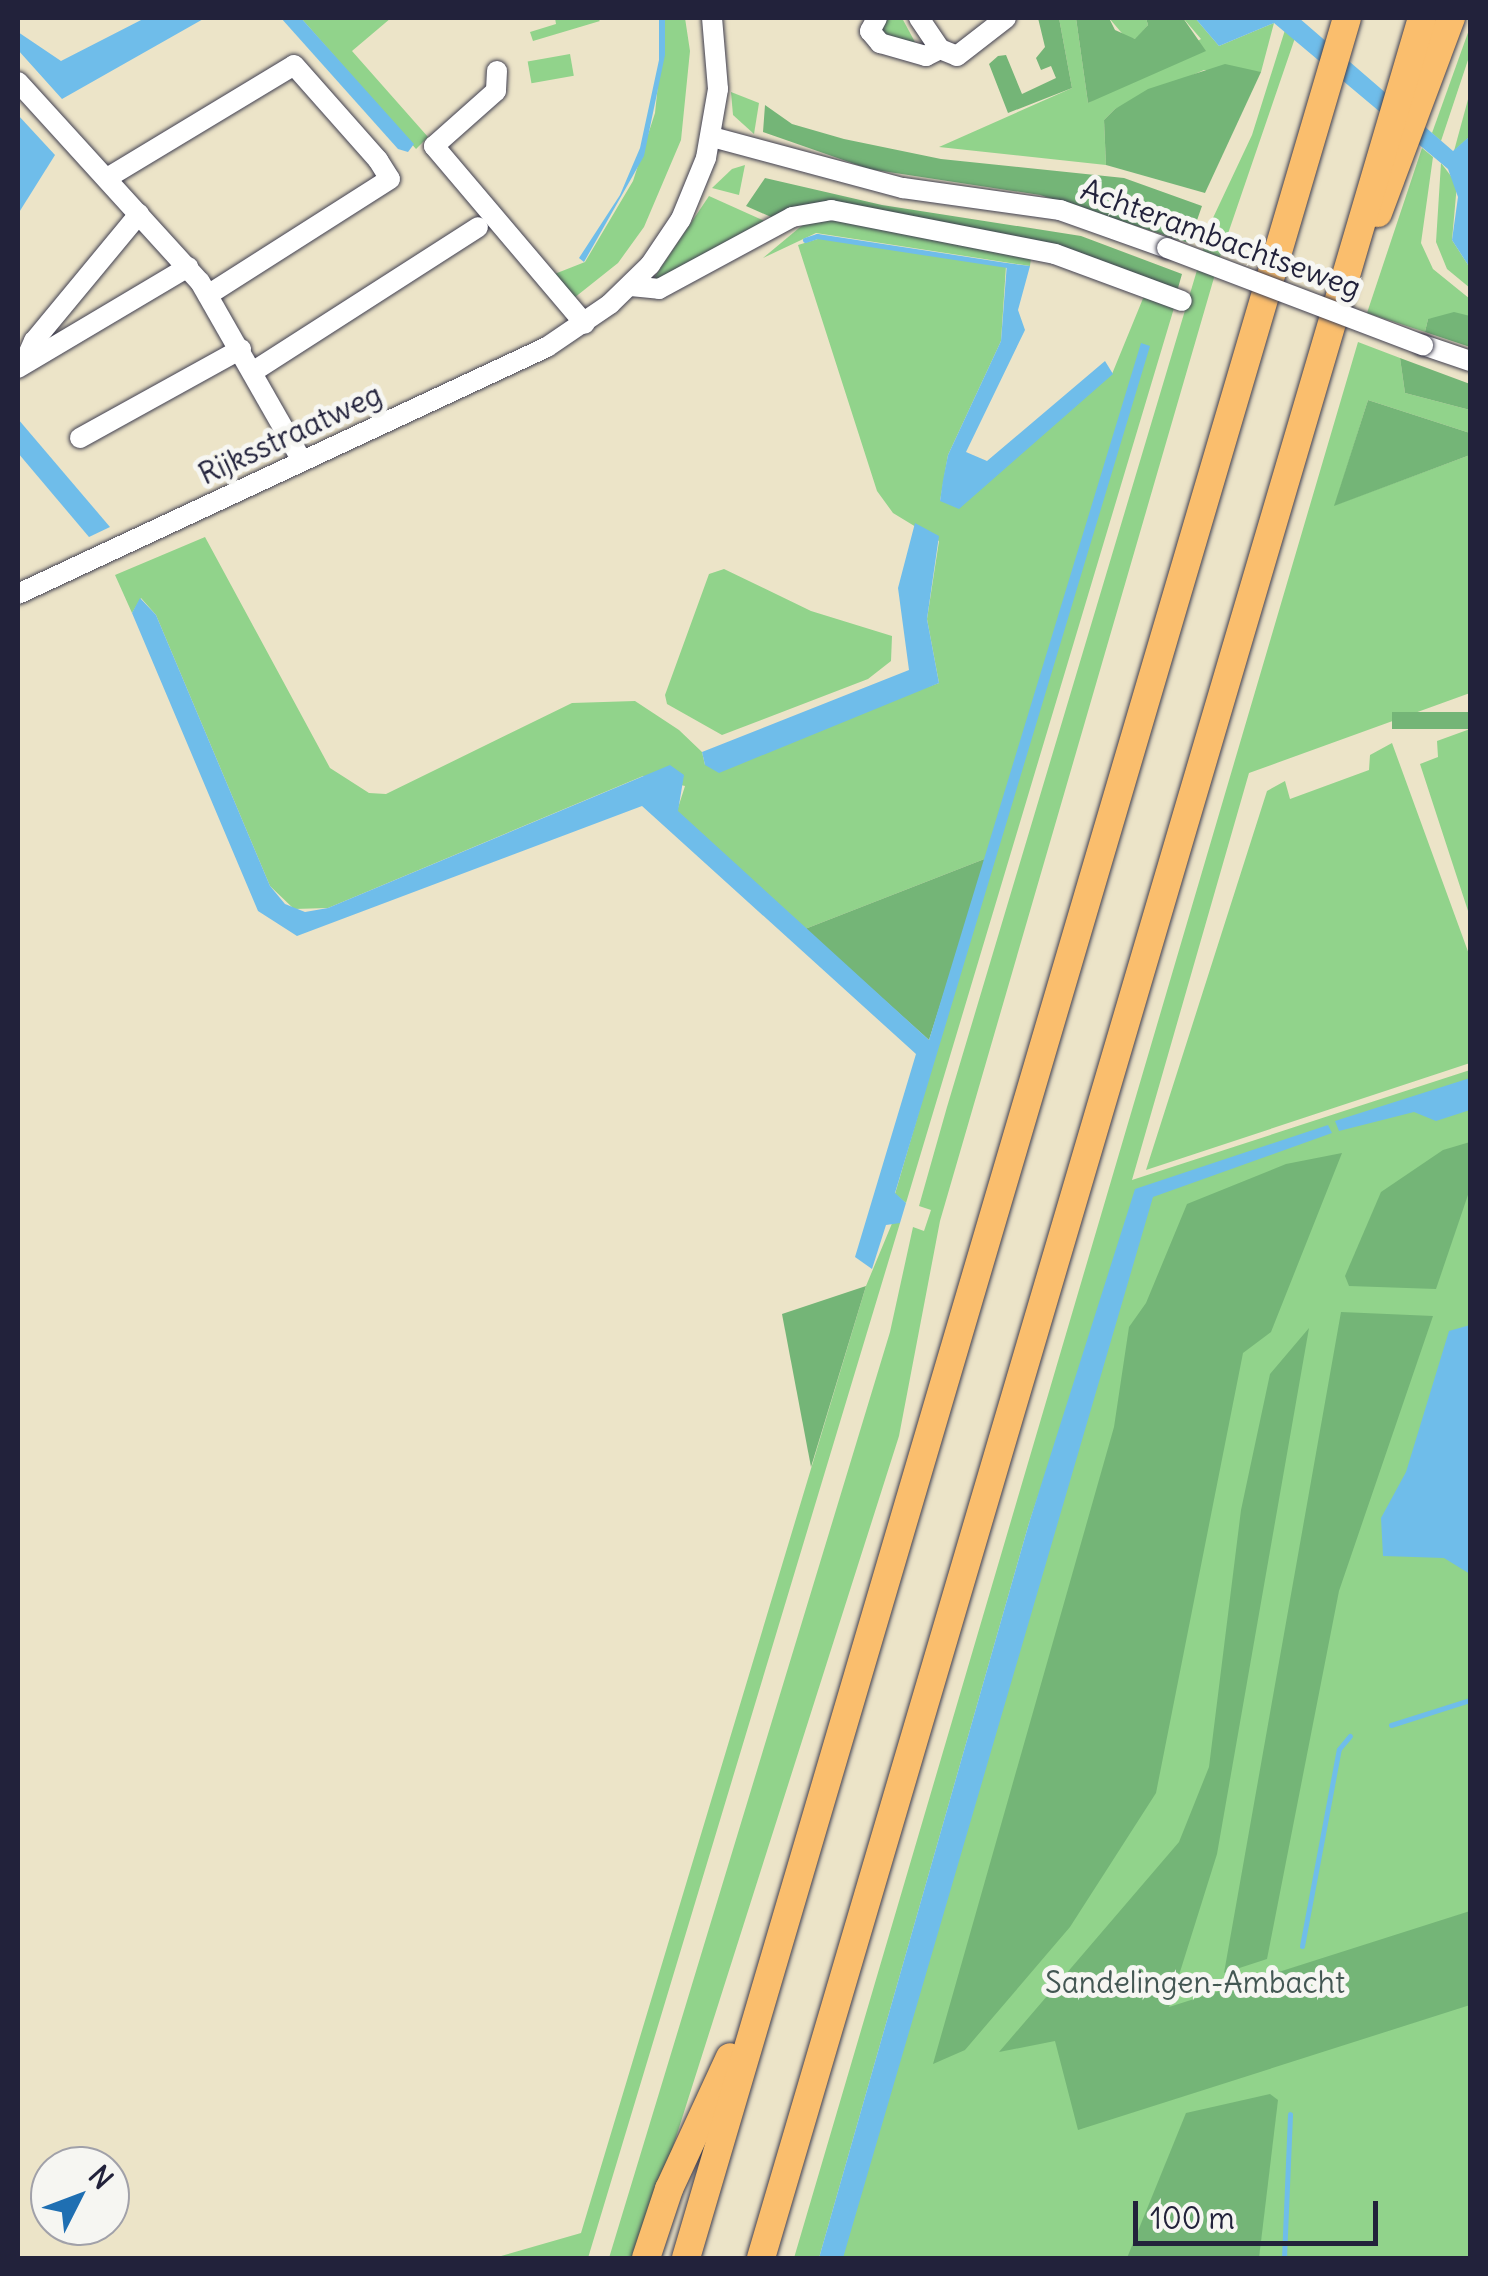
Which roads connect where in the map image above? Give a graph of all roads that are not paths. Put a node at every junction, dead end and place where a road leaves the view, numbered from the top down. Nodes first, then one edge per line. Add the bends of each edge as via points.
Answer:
1 (712, 18) edge
2 (877, 18) edge
3 (919, 18) edge
4 (1006, 18) edge
5 (1422, 18) edge
6 (1451, 18) edge
7 (1346, 20) edge
8 (940, 49) junction
9 (1419, 66) junction
10 (498, 71) dead end
11 (18, 82) edge
12 (712, 137) junction
13 (107, 178) junction
14 (139, 214) junction
15 (478, 228) dead end
16 (188, 268) junction
17 (631, 286) junction
18 (208, 295) junction
19 (1182, 302) dead end
20 (585, 324) junction
21 (241, 350) junction
22 (1470, 361) edge
23 (21, 365) edge
24 (254, 372) junction
25 (80, 438) dead end
26 (302, 461) junction
27 (18, 594) edge
28 (769, 1974) junction
29 (646, 2258) edge
30 (686, 2258) edge
31 (762, 2258) edge

1 - 12 street, Rijksstraatweg via 718,89
2 - 8 street via 870,31 880,43 926,56
3 - 8 street
4 - 8 street via 965,54
5 - 9 highway
6 - 9 highway
7 - 28 highway
9 - 31 highway via 1334,315
10 - 20 street via 496,92 434,146
11 - 13 street
12 - 17 street, Rijksstraatweg via 681,219
12 - 22 street, Achterambachtseweg, bridge via 903,188 1060,210
13 - 14 street
13 - 18 street via 294,64 378,160 390,178
14 - 16 street
14 - 23 street
15 - 24 street
16 - 18 street
16 - 23 street via 50,354
17 - 19 street via 658,289 792,217 831,210 1055,254
17 - 20 street, Rijksstraatweg
18 - 21 street
20 - 26 street, Rijksstraatweg
21 - 24 street
21 - 25 street
24 - 26 street
26 - 27 street, Rijksstraatweg
28 - 29 highway via 669,2189
28 - 30 highway

